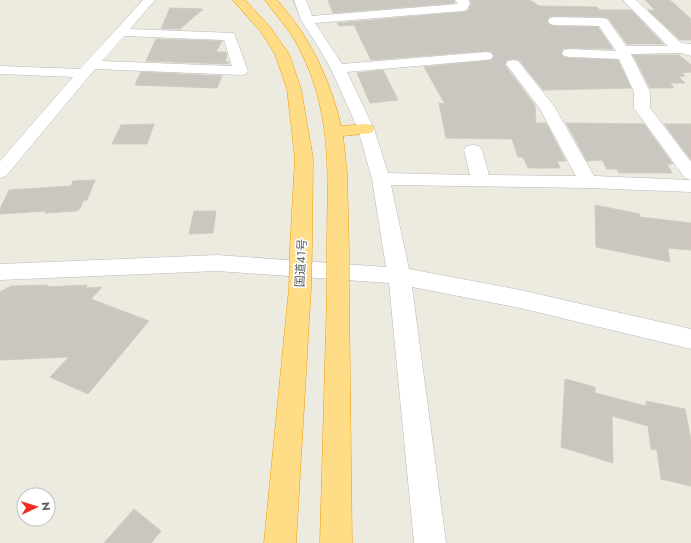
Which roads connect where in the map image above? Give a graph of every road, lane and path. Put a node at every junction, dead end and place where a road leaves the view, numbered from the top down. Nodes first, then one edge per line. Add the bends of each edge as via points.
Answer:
1 (149, 0) edge
2 (271, 0) edge
3 (300, 0) edge
4 (379, 0) edge
5 (461, 0) edge
6 (629, 0) edge
7 (238, 1) edge
8 (388, 13) junction
9 (307, 20) junction
10 (554, 21) dead end
11 (120, 32) junction
12 (689, 49) edge
13 (623, 52) junction
14 (569, 53) dead end
15 (486, 56) dead end
16 (512, 64) dead end
17 (87, 69) junction
18 (338, 69) junction
19 (0, 70) edge
20 (366, 129) junction
21 (333, 132) junction
22 (473, 150) dead end
23 (0, 172) edge
24 (691, 174) edge
25 (381, 179) junction
26 (481, 180) junction
27 (588, 182) junction
28 (691, 186) edge
29 (0, 272) edge
30 (400, 276) junction
31 (691, 339) edge
32 (280, 543) edge
33 (336, 543) edge
34 (430, 543) edge

1 - 11 street
2 - 21 highway via 305,45 318,73
3 - 9 street
4 - 8 street
5 - 8 street via 464,3 463,7
6 - 12 street via 676,46
7 - 32 highway, 国道41号, bridge via 266,30 282,54 294,89 304,158 300,288
8 - 9 street
9 - 18 street via 326,46
10 - 13 street via 603,22
11 - 17 street
11 - 17 street via 229,36 241,71
12 - 13 street
13 - 14 street
13 - 24 street via 642,92 642,108
15 - 18 street
16 - 27 street via 546,106
17 - 19 street
17 - 23 street
18 - 20 street
20 - 21 highway
20 - 25 street
21 - 33 highway, bridge via 336,147 338,251
22 - 26 street
25 - 26 street
25 - 30 street
26 - 27 street
27 - 28 street
29 - 30 street via 217,263
30 - 31 street via 520,298
30 - 34 street

